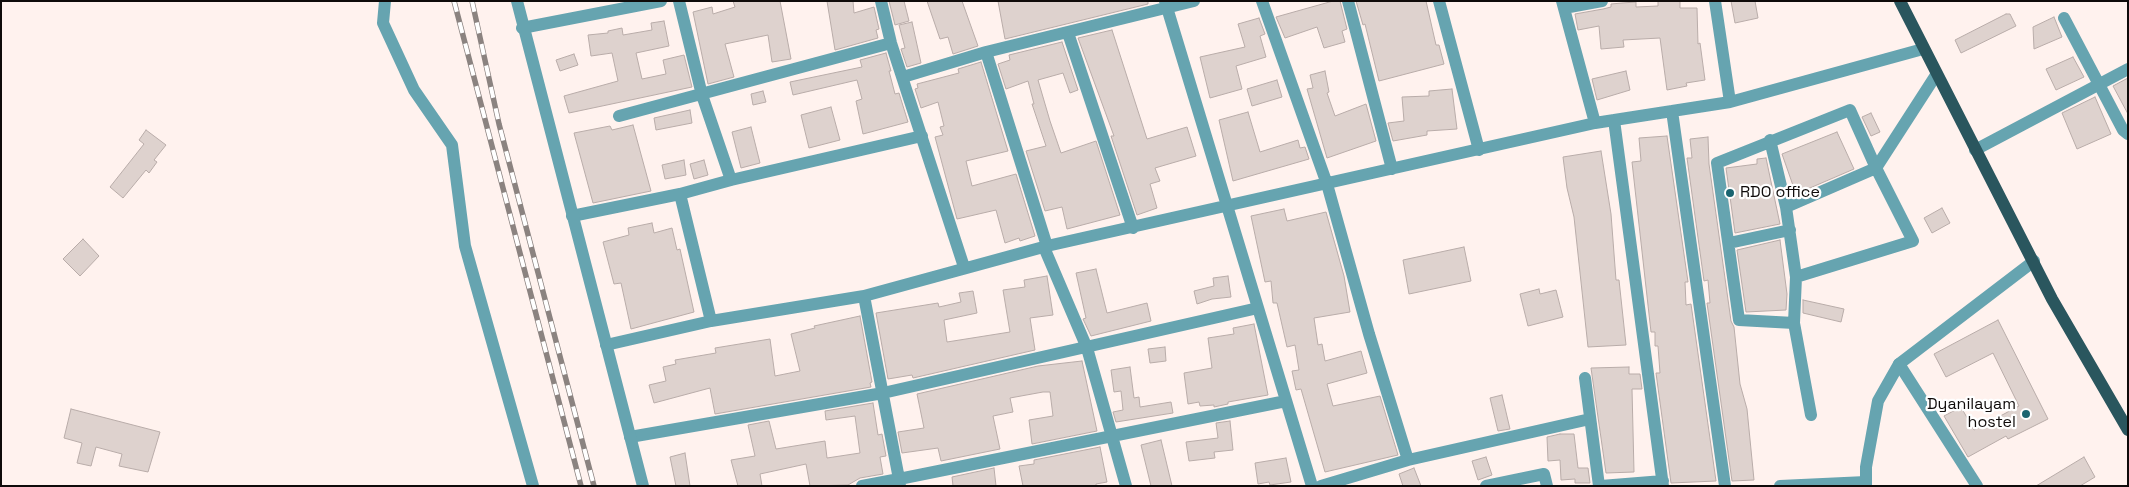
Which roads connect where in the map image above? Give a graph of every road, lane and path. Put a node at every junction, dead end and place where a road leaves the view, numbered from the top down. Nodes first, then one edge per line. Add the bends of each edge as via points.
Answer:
1 (385, 1) edge
2 (517, 1) edge
3 (661, 1) edge
4 (679, 1) edge
5 (881, 1) edge
6 (1194, 1) edge
7 (1262, 1) edge
8 (1348, 1) edge
9 (1438, 1) edge
10 (1602, 1) edge
11 (1716, 1) edge
12 (1900, 1) edge
13 (1166, 4) edge
14 (1563, 5) edge
15 (2064, 18) dead end
16 (522, 28) junction
17 (1068, 33) junction
18 (891, 44) junction
19 (1924, 49) junction
20 (986, 52) junction
21 (2128, 69) edge
22 (1936, 75) junction
23 (903, 77) junction
24 (2099, 84) junction
25 (702, 95) junction
26 (1730, 102) junction
27 (1672, 111) junction
28 (619, 116) dead end
29 (1614, 120) junction
30 (1595, 123) junction
31 (2128, 134) edge
32 (922, 136) junction
33 (1770, 140) junction
34 (1479, 150) junction
35 (1976, 150) junction
36 (1876, 168) junction
37 (1392, 169) junction
38 (731, 180) junction
39 (1327, 184) junction
40 (680, 194) junction
41 (1227, 207) junction
42 (1786, 208) junction
43 (572, 216) junction
44 (1133, 228) junction
45 (1790, 230) junction
46 (1729, 243) junction
47 (1047, 246) junction
48 (2034, 261) junction
49 (964, 267) junction
50 (1796, 276) junction
51 (864, 296) junction
52 (1258, 308) junction
53 (711, 321) junction
54 (1794, 322) junction
55 (606, 345) junction
56 (1087, 348) junction
57 (1899, 364) junction
58 (1585, 378) dead end
59 (883, 393) junction
60 (1286, 400) junction
61 (1811, 415) dead end
62 (1590, 419) junction
63 (2128, 430) edge
64 (630, 437) junction
65 (1112, 437) junction
66 (1408, 460) junction
67 (899, 482) edge
68 (1663, 484) edge
69 (1866, 484) edge
70 (533, 486) edge
71 (643, 486) edge
72 (862, 486) edge
73 (1126, 486) edge
74 (1312, 486) edge
75 (1321, 486) edge
76 (1486, 486) edge
77 (1547, 486) edge
78 (1600, 486) edge
79 (1725, 486) edge
80 (1780, 486) edge
81 (1977, 486) edge

1 - 70 street via 383,24 414,90 452,145 465,246
2 - 16 street
3 - 16 street
4 - 25 street
5 - 18 street
6 - 13 street
7 - 39 street
8 - 37 street
9 - 34 street
10 - 14 street
11 - 26 street
12 - 19 main road
13 - 17 street
13 - 41 street
14 - 30 street
15 - 24 street
16 - 43 street
17 - 20 street
17 - 44 street
18 - 23 street
18 - 25 street
19 - 22 main road
19 - 26 street
20 - 23 street
20 - 47 street
21 - 24 street
22 - 35 main road
22 - 36 street
23 - 32 street
24 - 31 street
24 - 35 street
25 - 28 street
25 - 38 street
26 - 27 street
27 - 29 street
27 - 79 street
29 - 30 street
29 - 68 street
30 - 34 street
32 - 38 street
32 - 49 street
33 - 36 street via 1850,110
33 - 42 street
33 - 46 street via 1717,162
34 - 37 street
35 - 48 main road
36 - 42 street
36 - 50 street via 1913,240
37 - 39 street
38 - 40 street
39 - 41 street
39 - 66 street
40 - 43 street
40 - 53 street
41 - 44 street
41 - 52 street
42 - 45 street
43 - 55 street
44 - 47 street
45 - 46 street
45 - 50 street
46 - 54 street via 1739,320
47 - 49 street
47 - 56 street via 1046,252
48 - 57 street
48 - 63 main road via 2052,299
49 - 51 street
50 - 54 street
51 - 53 street
51 - 59 street
52 - 56 street
52 - 60 street
53 - 55 street
54 - 61 street
55 - 64 street
56 - 59 street
56 - 65 street
57 - 69 street via 1878,402
57 - 81 street
58 - 62 street
59 - 64 street
59 - 67 street
60 - 65 street
60 - 74 street
62 - 66 street
62 - 78 street
64 - 71 street
65 - 67 street
65 - 73 street
66 - 75 street
67 - 72 street
68 - 78 street
69 - 80 street
76 - 77 street via 1544,474

